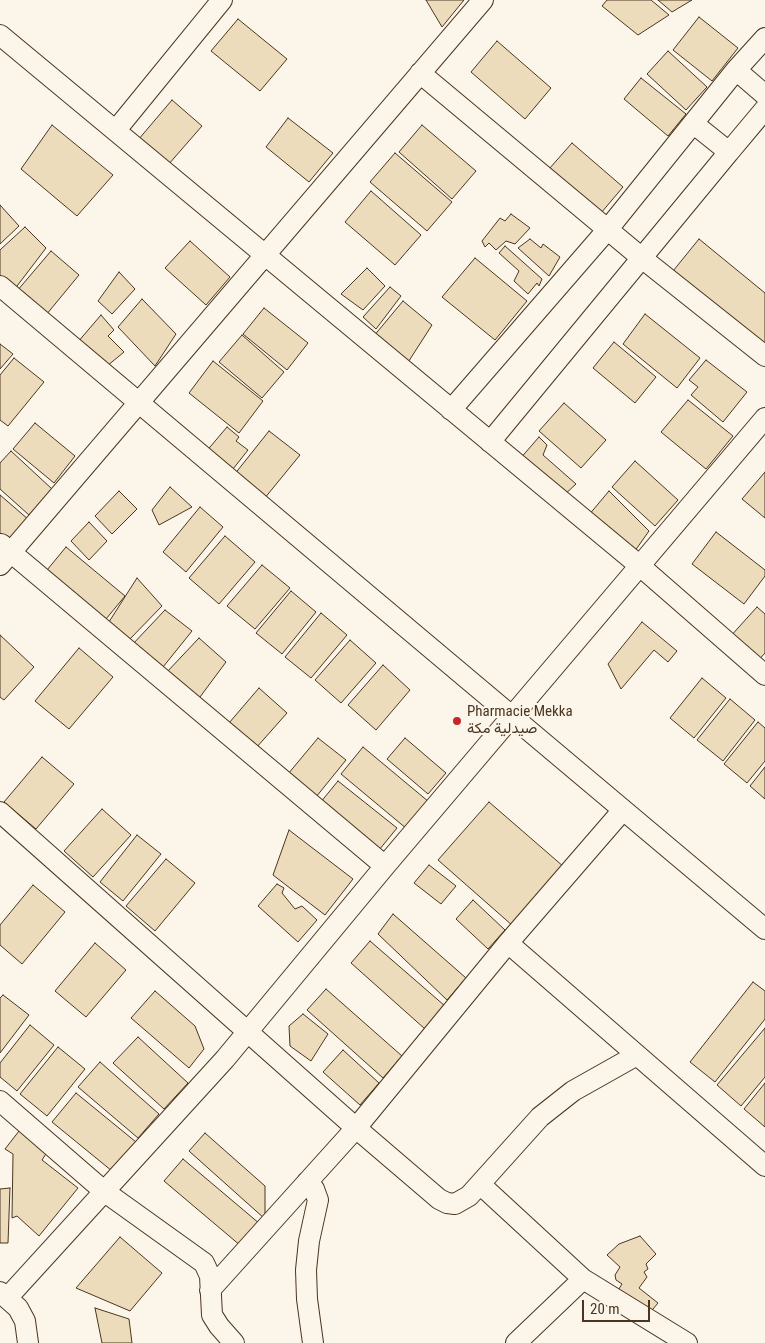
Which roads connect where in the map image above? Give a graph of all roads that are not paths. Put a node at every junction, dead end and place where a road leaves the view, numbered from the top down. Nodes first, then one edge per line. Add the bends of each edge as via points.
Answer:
1 (222, 0) edge
2 (483, 0) edge
3 (0, 35) edge
4 (765, 38) edge
5 (736, 70) junction
6 (420, 73) junction
7 (765, 94) edge
8 (765, 109) edge
9 (694, 124) junction
10 (116, 130) junction
11 (729, 152) junction
12 (608, 229) junction
13 (264, 256) junction
14 (643, 259) junction
15 (0, 286) edge
16 (765, 356) edge
17 (139, 404) junction
18 (451, 410) junction
19 (765, 418) edge
20 (490, 442) junction
21 (3, 553) edge
22 (640, 566) junction
23 (765, 675) edge
24 (513, 718) junction
25 (624, 810) junction
26 (0, 812) edge
27 (385, 866) junction
28 (765, 929) edge
29 (508, 943) junction
30 (248, 1032) junction
31 (637, 1055) junction
32 (0, 1101) edge
33 (356, 1128) junction
34 (765, 1166) edge
35 (307, 1182) junction
36 (481, 1185) junction
37 (105, 1192) junction
38 (583, 1279) junction
39 (210, 1290) junction
40 (4, 1295) edge
41 (28, 1343) edge
42 (234, 1343) edge
43 (313, 1343) edge
44 (516, 1343) edge
45 (687, 1343) edge

1 - 10 street
2 - 6 street
3 - 10 street
4 - 5 street
5 - 7 street
5 - 9 street
6 - 12 street
6 - 13 street
8 - 11 street
9 - 11 street
9 - 12 street
10 - 13 street
11 - 14 street
12 - 14 street
12 - 18 street
13 - 17 street
13 - 18 street
14 - 16 street
14 - 20 street
15 - 17 street
17 - 21 street
17 - 24 street
18 - 20 street
19 - 22 street
20 - 22 street
21 - 27 street
22 - 23 street
22 - 24 street
24 - 25 street
24 - 27 street
25 - 28 street
25 - 29 street
26 - 30 street
27 - 30 street
29 - 31 street
29 - 33 street
30 - 33 street
30 - 37 street
31 - 34 street
31 - 36 street via 573,1091 540,1117
32 - 37 street
33 - 35 street
33 - 36 street via 446,1203 462,1201
35 - 39 street
35 - 43 street via 318,1200 306,1270
36 - 38 street
37 - 39 street via 204,1263 210,1276
37 - 40 street
38 - 44 street
38 - 45 street
39 - 42 street via 212,1315
40 - 41 street via 25,1320

